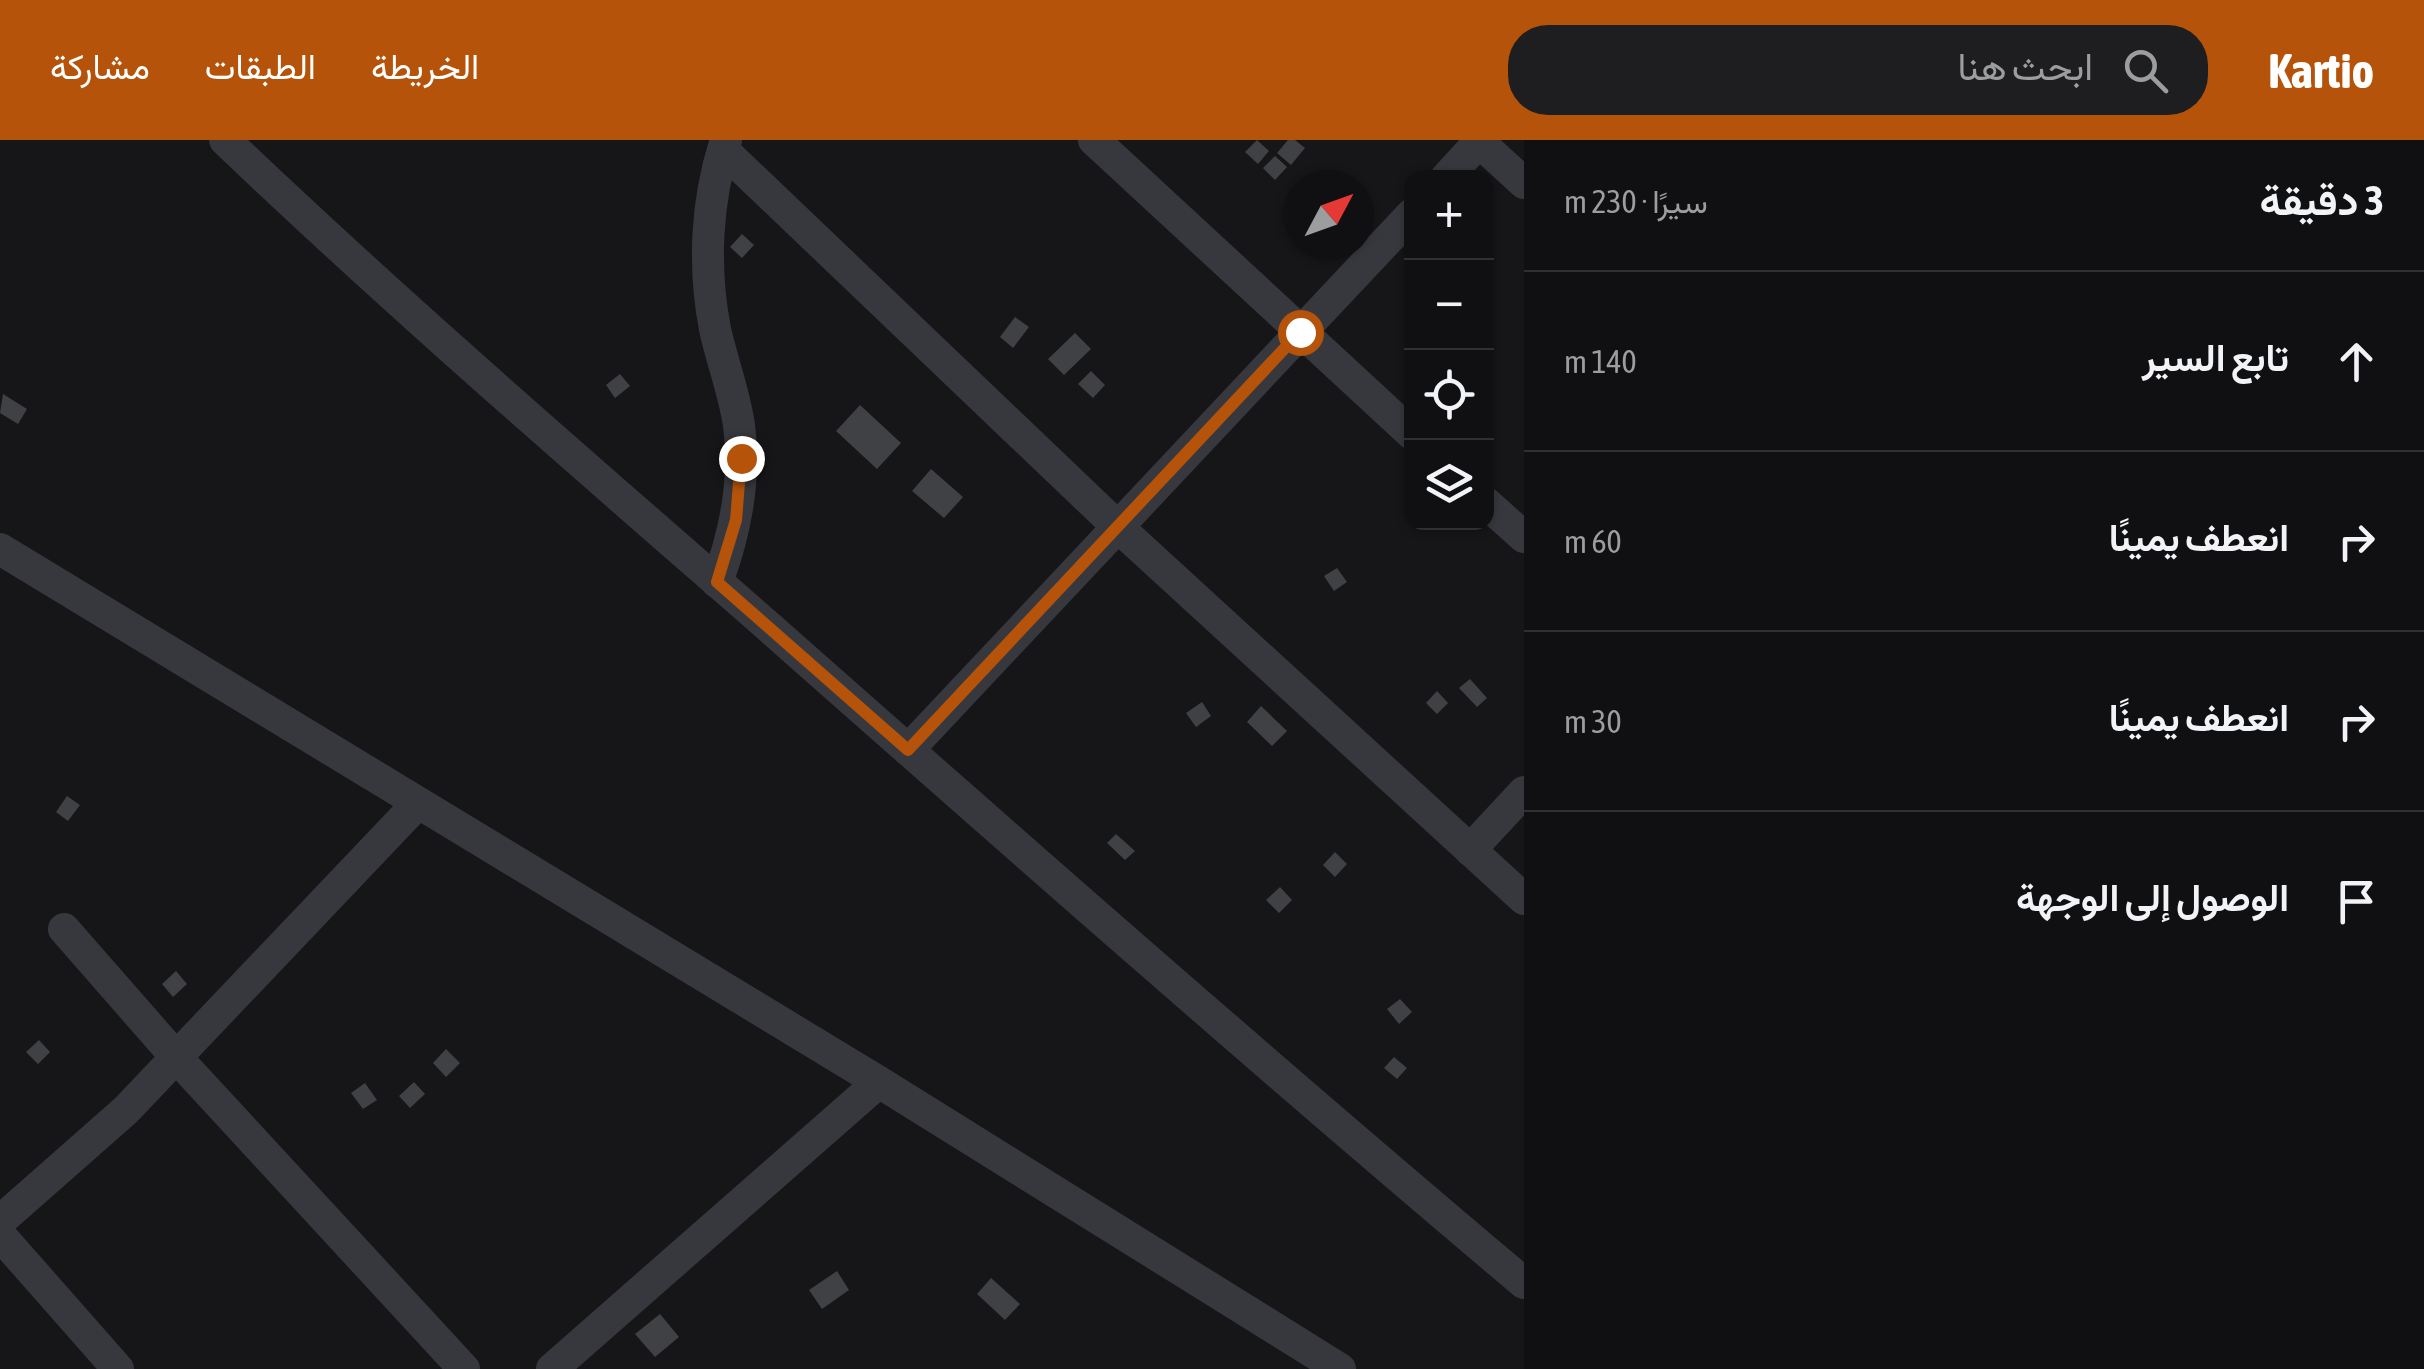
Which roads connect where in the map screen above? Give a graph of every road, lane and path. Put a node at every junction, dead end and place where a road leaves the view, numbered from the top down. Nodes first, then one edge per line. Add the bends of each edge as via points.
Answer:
1 (224, 140) edge
2 (1094, 140) edge
3 (1478, 141) edge
4 (724, 145) edge
5 (1453, 170) edge
6 (1524, 183) edge
7 (1404, 222) edge
8 (1300, 332) junction
9 (1404, 427) edge
10 (1494, 510) edge
11 (1118, 527) junction
12 (1524, 537) edge
13 (0, 549) edge
14 (717, 582) junction
15 (908, 750) junction
16 (1524, 792) edge
17 (418, 803) junction
18 (1470, 850) junction
19 (1524, 899) edge
20 (64, 929) dead end
21 (176, 1058) junction
22 (879, 1082) junction
23 (0, 1221) edge
24 (0, 1235) edge
25 (1524, 1283) edge
26 (118, 1369) edge
27 (464, 1369) edge
28 (552, 1369) edge
29 (1340, 1369) edge

1 - 14 street via 339,250
2 - 8 street
3 - 5 street
3 - 6 street
4 - 11 street
4 - 14 street via 709,223 710,294 741,458 736,520
7 - 8 street
8 - 9 street
8 - 11 street
10 - 12 street
11 - 15 street
11 - 18 street
13 - 17 street
14 - 15 street
15 - 25 street
16 - 18 street
17 - 21 street
17 - 22 street
18 - 19 street
20 - 21 street
21 - 23 street
21 - 27 street
22 - 28 street
22 - 29 street
24 - 26 street

